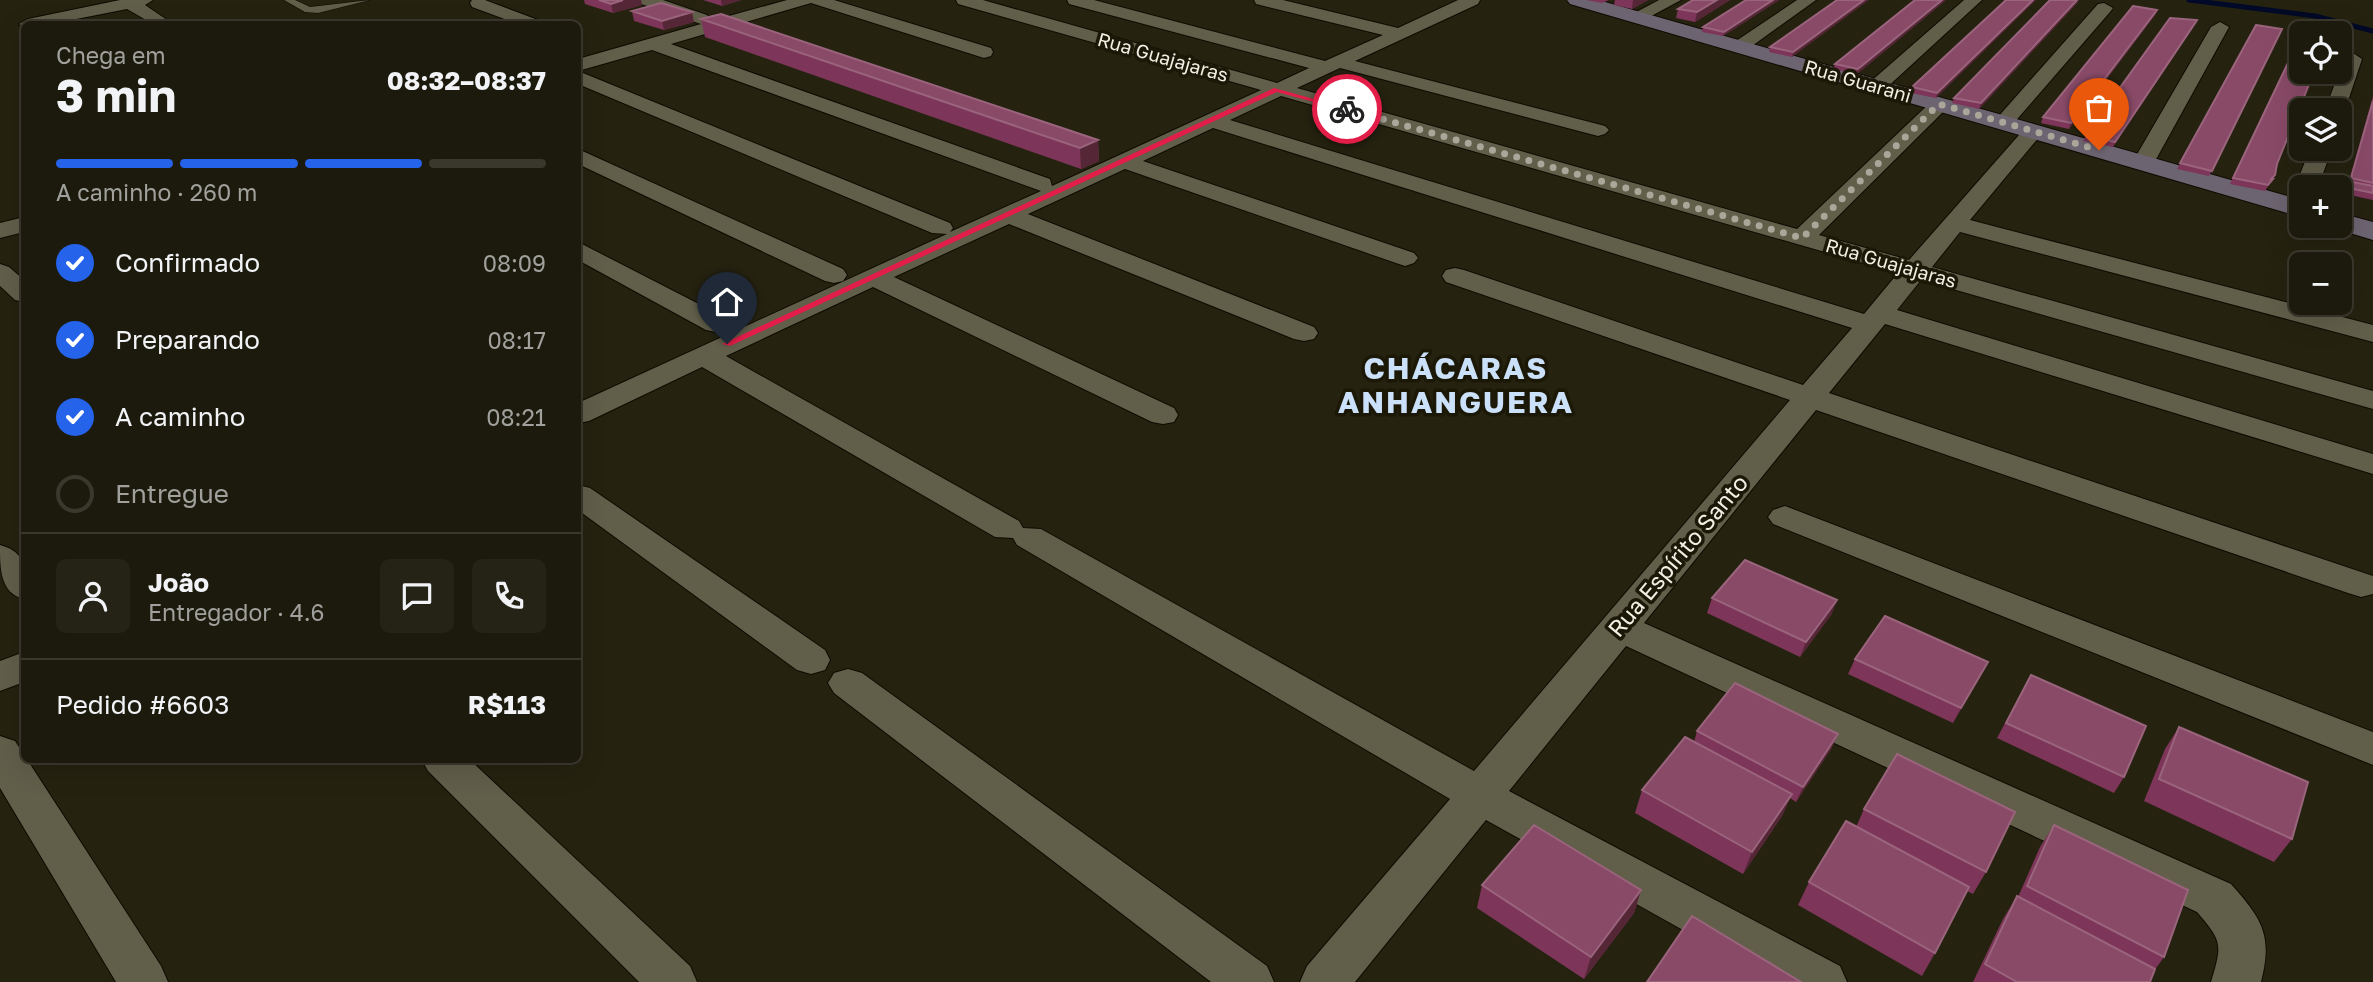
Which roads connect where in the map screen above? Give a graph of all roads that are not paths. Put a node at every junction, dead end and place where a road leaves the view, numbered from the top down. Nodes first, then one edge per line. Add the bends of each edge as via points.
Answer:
1 (82, 0) edge
2 (288, 0) edge
3 (366, 0) edge
4 (647, 0) edge
5 (806, 0) edge
6 (817, 0) edge
7 (964, 0) edge
8 (1075, 0) edge
9 (1262, 0) edge
10 (1577, 0) edge
11 (1673, 0) edge
12 (1808, 0) edge
13 (1974, 0) edge
14 (138, 2) edge
15 (1457, 2) edge
16 (478, 3) dead end
17 (2104, 8) dead end
18 (99, 10) junction
19 (1636, 17) junction
20 (46, 21) edge
21 (160, 21) edge
22 (524, 21) edge
23 (727, 22) junction
24 (2220, 27) dead end
25 (772, 32) edge
26 (1398, 33) junction
27 (653, 44) junction
28 (584, 46) dead end
29 (1739, 47) junction
30 (984, 52) dead end
31 (612, 55) junction
32 (2353, 59) dead end
33 (581, 64) edge
34 (1331, 64) junction
35 (581, 77) edge
36 (1876, 87) junction
37 (1276, 89) junction
38 (2339, 98) edge
39 (1939, 104) junction
40 (1210, 120) junction
41 (2017, 127) junction
42 (1598, 130) dead end
43 (1117, 151) junction
44 (581, 157) edge
45 (2143, 163) junction
46 (1042, 184) dead end
47 (2289, 199) edge
48 (1006, 214) junction
49 (1953, 223) junction
50 (21, 224) edge
51 (2352, 225) edge
52 (940, 228) dead end
53 (0, 230) edge
54 (2373, 231) edge
55 (1802, 238) junction
56 (581, 252) edge
57 (1405, 258) dead end
58 (1914, 270) junction
59 (0, 272) edge
60 (834, 275) dead end
61 (1455, 276) dead end
62 (872, 277) junction
63 (21, 291) edge
64 (1874, 319) junction
65 (716, 324) dead end
66 (1304, 334) dead end
67 (2373, 334) edge
68 (702, 355) junction
69 (1808, 398) junction
70 (2373, 400) edge
71 (581, 413) edge
72 (1163, 415) dead end
73 (2373, 464) edge
74 (581, 497) edge
75 (1785, 517) dead end
76 (0, 556) edge
77 (21, 583) edge
78 (2361, 585) dead end
79 (1618, 627) junction
80 (811, 660) dead end
81 (21, 667) edge
82 (0, 677) edge
83 (848, 683) dead end
84 (2373, 749) edge
85 (0, 752) edge
86 (446, 763) edge
87 (1479, 795) junction
88 (143, 982) edge
89 (672, 982) edge
90 (1249, 982) edge
91 (1325, 982) edge
92 (1822, 982) edge
93 (2236, 982) edge

1 - 18 street
2 - 3 lane via 308,10
4 - 23 street
5 - 23 street
6 - 30 street
7 - 37 street, Rua Guajajaras
8 - 34 street
9 - 26 street
10 - 19 street, Rua Guarani
11 - 19 street
12 - 29 street
13 - 36 street
14 - 18 street
14 - 21 street
15 - 26 street
16 - 22 street
17 - 41 street, Rua Espírito Santo via 2005,121
18 - 20 street
19 - 29 street, Rua Guarani
23 - 25 street
23 - 27 street
24 - 45 street
26 - 34 street
27 - 31 street
27 - 46 street
28 - 31 street
29 - 36 street, Rua Guarani
31 - 33 street
32 - 38 street
34 - 37 street
34 - 42 street
35 - 52 street
36 - 39 street, Rua Guarani
37 - 40 street
37 - 55 street, Rua Guajajaras
39 - 41 street, Rua Guarani
39 - 55 street
40 - 43 street
40 - 64 street
41 - 45 street, Rua Guarani
41 - 49 street, Rua Espírito Santo
43 - 48 street
43 - 57 street
44 - 60 street
45 - 47 street, Rua Guarani
48 - 62 street
48 - 66 street
49 - 58 street, Rua Espírito Santo
49 - 67 street
50 - 53 street
51 - 54 street
55 - 58 street, Rua Guajajaras
56 - 65 street
58 - 64 street, Rua Espírito Santo
58 - 70 street, Rua Guajajaras
59 - 63 street
61 - 69 street
62 - 68 street
62 - 72 street
64 - 69 street, Rua Espírito Santo
64 - 73 street
68 - 71 street
68 - 87 street
69 - 78 street
69 - 79 street, Rua Espírito Santo
74 - 80 street
75 - 84 street
76 - 77 street
79 - 87 street, Rua Espírito Santo
79 - 93 street via 2214,898 2241,929 2244,956
81 - 82 street
83 - 90 street
85 - 88 street
86 - 89 street
87 - 91 street, Rua Espírito Santo
87 - 92 street

